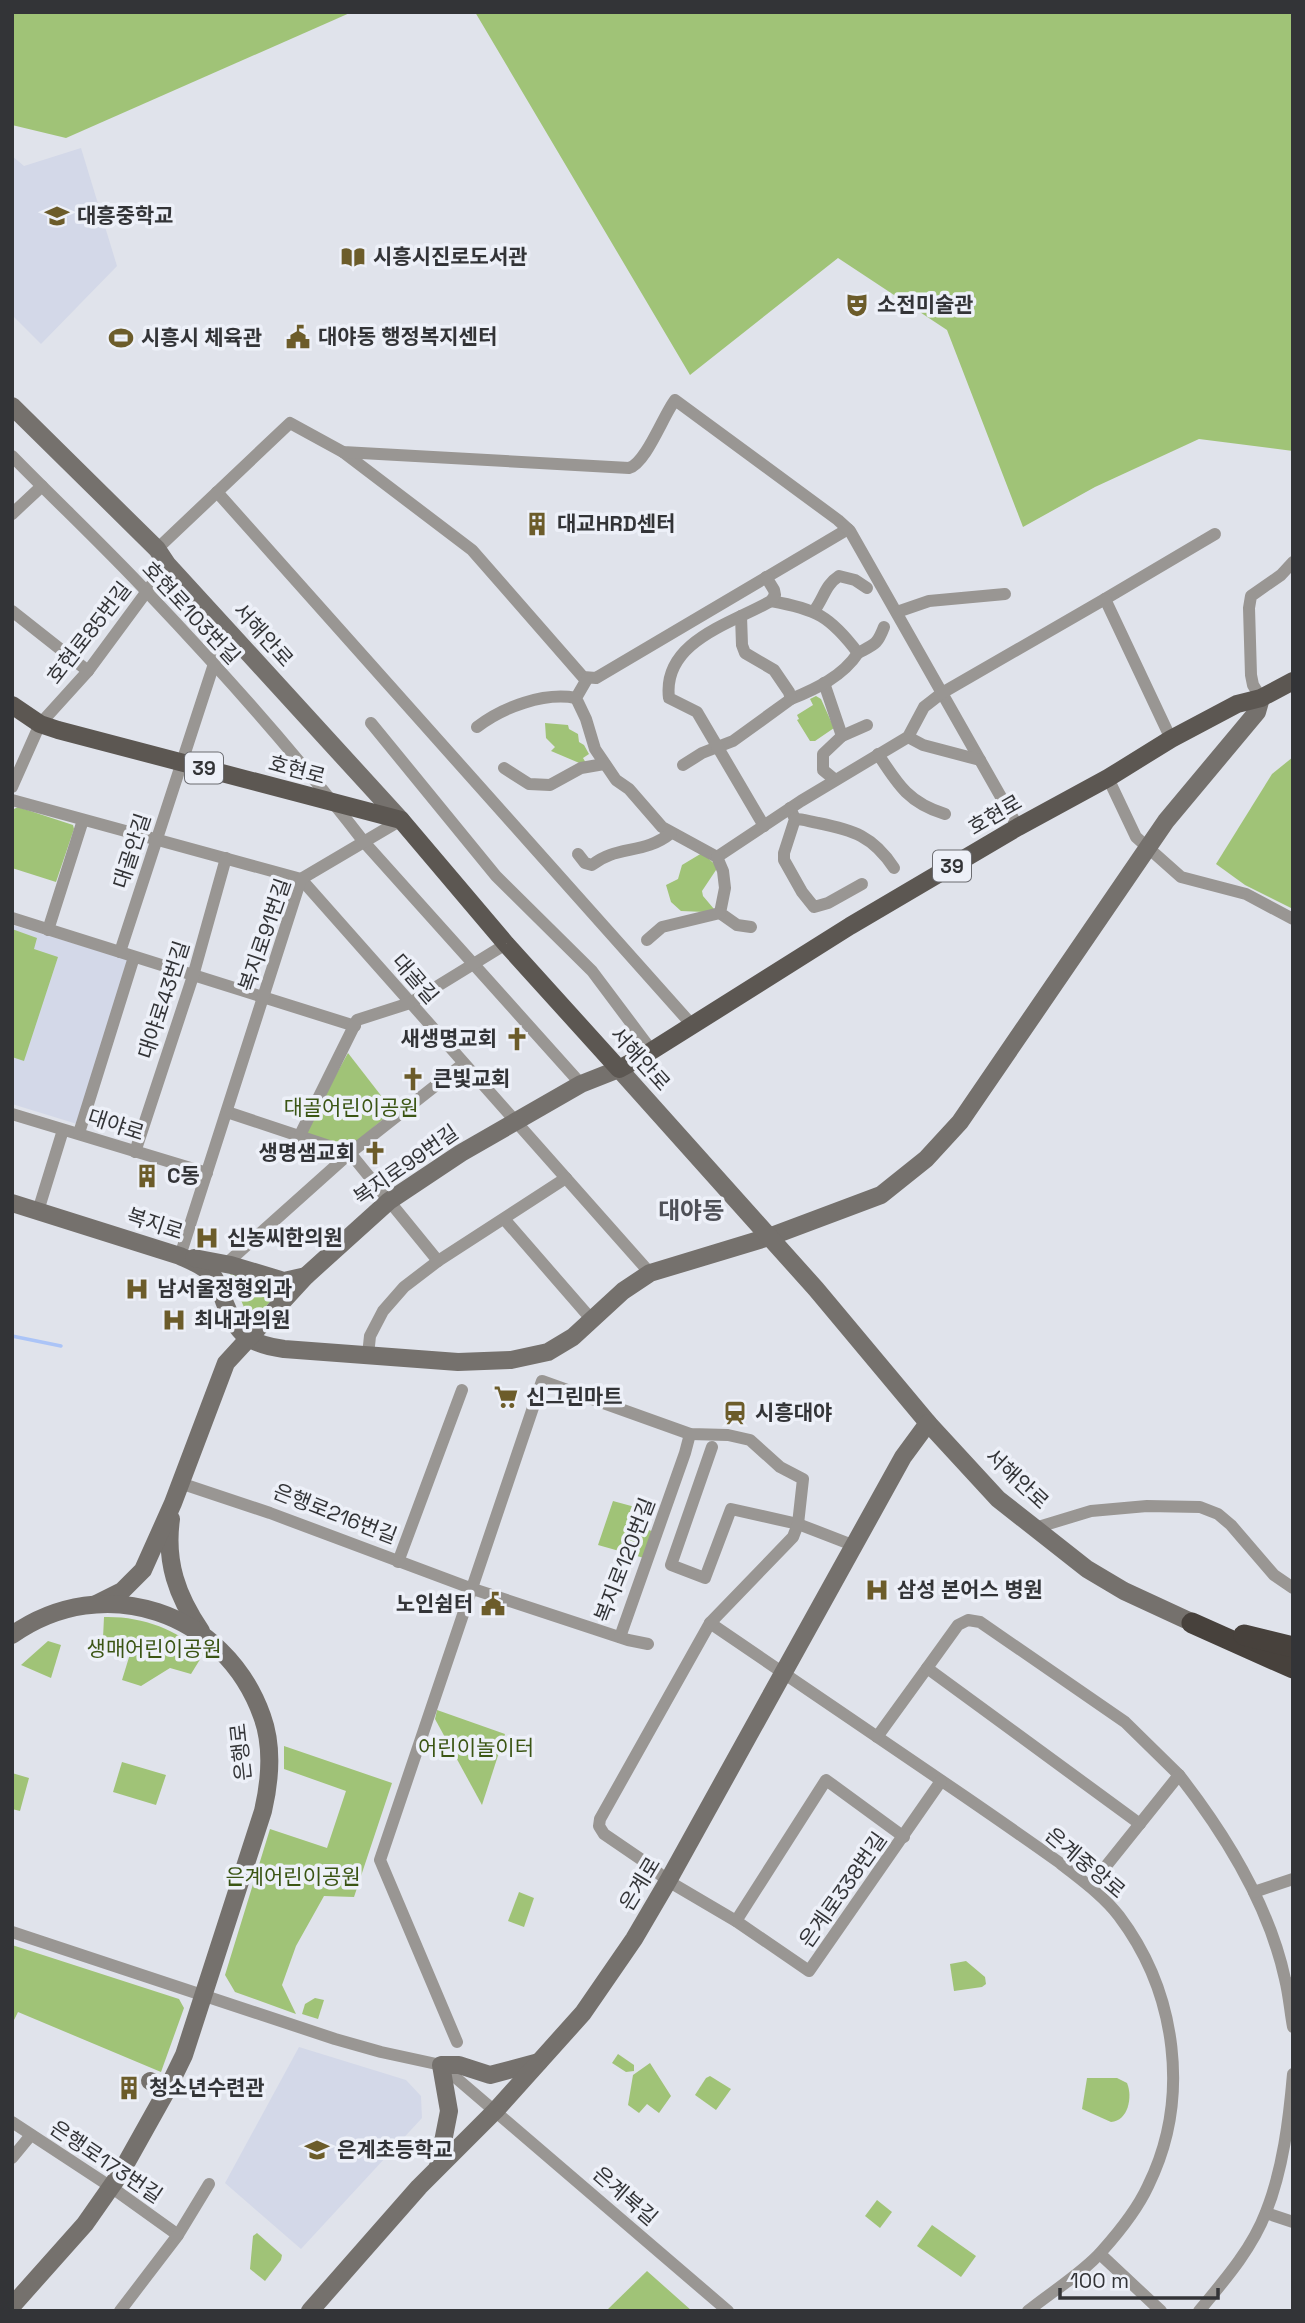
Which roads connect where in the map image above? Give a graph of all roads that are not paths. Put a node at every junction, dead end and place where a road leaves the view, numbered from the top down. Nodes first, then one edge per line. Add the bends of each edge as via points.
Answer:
1 (12, 406) edge
2 (343, 452) junction
3 (12, 456) edge
4 (42, 486) junction
5 (217, 492) junction
6 (12, 514) edge
7 (848, 529) junction
8 (1214, 534) dead end
9 (162, 556) junction
10 (1293, 562) edge
11 (766, 577) junction
12 (867, 588) dead end
13 (146, 591) junction
14 (1005, 594) dead end
15 (1105, 599) junction
16 (771, 601) junction
17 (12, 611) edge
18 (814, 611) junction
19 (897, 612) junction
20 (741, 616) junction
21 (884, 626) dead end
22 (226, 627) junction
23 (859, 653) junction
24 (213, 664) junction
25 (88, 671) junction
26 (587, 679) junction
27 (1293, 681) edge
28 (824, 683) junction
29 (942, 693) junction
30 (576, 698) junction
31 (1261, 698) junction
32 (791, 699) junction
33 (12, 705) edge
34 (371, 723) dead end
35 (40, 724) junction
36 (867, 725) dead end
37 (477, 726) dead end
38 (842, 736) junction
39 (908, 737) junction
40 (1171, 740) junction
41 (719, 748) junction
42 (877, 754) junction
43 (980, 760) junction
44 (180, 762) junction
45 (604, 764) junction
46 (683, 765) dead end
47 (503, 768) dead end
48 (1108, 778) junction
49 (834, 779) junction
50 (12, 786) edge
51 (12, 800) edge
52 (335, 804) junction
53 (793, 813) junction
54 (945, 814) dead end
55 (83, 820) junction
56 (401, 820) junction
57 (764, 826) junction
58 (1018, 827) junction
59 (671, 833) junction
60 (156, 840) junction
61 (364, 842) junction
62 (1148, 846) junction
63 (578, 855) dead end
64 (716, 857) junction
65 (226, 858) junction
66 (894, 868) dead end
67 (301, 879) junction
68 (862, 884) dead end
69 (720, 913) junction
70 (12, 918) edge
71 (1293, 919) edge
72 (751, 928) dead end
73 (48, 930) junction
74 (647, 940) dead end
75 (506, 944) junction
76 (120, 952) junction
77 (134, 957) junction
78 (474, 964) junction
79 (193, 976) junction
80 (264, 998) junction
81 (410, 1003) junction
82 (692, 1025) junction
83 (355, 1026) junction
84 (652, 1051) junction
85 (463, 1064) junction
86 (619, 1069) junction
87 (582, 1084) junction
88 (227, 1112) junction
89 (12, 1114) edge
90 (516, 1121) junction
91 (64, 1130) junction
92 (79, 1133) junction
93 (300, 1135) junction
94 (135, 1152) junction
95 (350, 1153) junction
96 (207, 1173) junction
97 (566, 1178) junction
98 (389, 1201) junction
99 (12, 1203) edge
100 (37, 1211) junction
101 (505, 1220) junction
102 (769, 1237) junction
103 (180, 1256) junction
104 (438, 1261) junction
105 (227, 1264) junction
106 (650, 1273) junction
107 (306, 1276) junction
108 (592, 1320) junction
109 (247, 1338) junction
110 (368, 1355) junction
111 (462, 1391) dead end
112 (928, 1423) junction
113 (690, 1434) junction
114 (950, 1446) junction
115 (712, 1447) dead end
116 (904, 1457) junction
117 (180, 1483) junction
118 (173, 1503) junction
119 (798, 1524) junction
120 (1035, 1528) junction
121 (855, 1546) junction
122 (398, 1562) junction
123 (1293, 1588) edge
124 (473, 1589) junction
125 (96, 1604) junction
126 (710, 1623) junction
127 (1192, 1623) junction
128 (12, 1635) edge
129 (205, 1636) junction
130 (620, 1637) junction
131 (648, 1644) dead end
132 (1293, 1647) edge
133 (1293, 1661) edge
134 (927, 1668) junction
135 (1293, 1668) edge
136 (785, 1673) junction
137 (877, 1737) junction
138 (1179, 1775) junction
139 (942, 1781) junction
140 (1140, 1824) junction
141 (904, 1837) junction
142 (1293, 1879) edge
143 (668, 1881) junction
144 (1090, 1886) junction
145 (1254, 1892) junction
146 (736, 1921) junction
147 (12, 1932) edge
148 (205, 1994) junction
149 (1293, 2027) edge
150 (457, 2042) dead end
151 (542, 2060) junction
152 (441, 2065) junction
153 (1293, 2074) edge
154 (150, 2081) dead end
155 (167, 2090) junction
156 (496, 2110) junction
157 (12, 2122) edge
158 (31, 2135) junction
159 (12, 2158) edge
160 (438, 2167) junction
161 (209, 2184) dead end
162 (111, 2187) junction
163 (1266, 2213) junction
164 (1293, 2222) edge
165 (178, 2235) junction
166 (1100, 2254) junction
167 (12, 2306) edge
168 (120, 2311) edge
169 (310, 2311) edge
170 (729, 2311) edge
171 (1028, 2311) edge
172 (1161, 2311) edge
173 (1199, 2311) edge

1 - 9 street, 서해안로
2 - 5 street, 호현로85번길 via 290,423
2 - 7 street via 629,468 646,453 675,400
2 - 26 street via 472,550
3 - 4 street, 호현로103번길
4 - 6 street
4 - 13 street, 호현로103번길
5 - 9 street, 호현로85번길
5 - 82 street
7 - 11 street
7 - 19 street
8 - 15 street
9 - 13 street, 호현로85번길
9 - 22 street, 서해안로
10 - 31 street via 1251,596 1251,675
11 - 16 street via 774,590
11 - 26 street via 596,678
12 - 18 street via 839,576 823,592
13 - 24 street, 호현로103번길
13 - 25 street, 호현로85번길
14 - 19 street via 929,601
15 - 29 street
15 - 40 street
16 - 18 street
16 - 20 street
17 - 25 street
18 - 23 street via 845,635
19 - 29 street
20 - 32 street via 746,653 774,670
20 - 41 street via 688,648 674,666 667,686 669,698 697,712
21 - 23 street via 878,642
22 - 24 street
22 - 56 street, 서해안로
23 - 28 street
24 - 44 street
24 - 52 street, 호현로103번길
25 - 35 street, 호현로85번길
26 - 30 street
27 - 31 main road, 호현로 / 39
28 - 32 street
28 - 38 street
29 - 39 street via 924,707
29 - 43 street
30 - 37 street via 562,695 523,704
30 - 45 street
31 - 40 main road, 호현로 / 39 via 1237,704
31 - 62 street via 1257,712
32 - 41 street
33 - 35 main road, 호현로 / 39
34 - 84 street via 496,876 593,971
35 - 44 main road, 호현로 / 39
35 - 50 street, 호현로85번길
36 - 38 street
38 - 49 street via 822,754 824,770
39 - 42 street
39 - 43 street
40 - 48 main road, 호현로 / 39
41 - 46 street
41 - 57 street
42 - 49 street
42 - 54 street via 910,797
43 - 58 street
44 - 52 main road, 호현로 / 39
44 - 60 street, 대골안길
45 - 47 street via 581,768 550,785 529,783
45 - 59 street
48 - 58 main road, 호현로 / 39
48 - 62 street via 1136,836
49 - 53 street
51 - 55 street
52 - 56 main road, 호현로 / 39
52 - 61 street, 호현로103번길
53 - 57 street
53 - 66 street via 864,836
53 - 68 street via 784,860 814,908
55 - 60 street
55 - 73 street
56 - 61 street, 복지로91번길
56 - 75 main road, 서해안로
57 - 64 street
58 - 82 main road, 호현로 / 39
59 - 63 street via 659,843 607,854 592,865
59 - 64 street
60 - 65 street
60 - 76 street, 대골안길
61 - 67 street, 복지로91번길
61 - 78 street, 호현로103번길
62 - 71 street via 1181,877 1246,894
62 - 102 street via 960,1122 926,1159 881,1195
64 - 69 street via 725,888
65 - 67 street
65 - 79 street, 대야로43번길
67 - 80 street, 복지로91번길
67 - 81 street, 대골길
69 - 72 street
69 - 74 street via 662,927
70 - 73 street
73 - 76 street
75 - 78 street
75 - 86 main road, 서해안로
76 - 77 street
77 - 79 street
77 - 92 street
78 - 81 street
78 - 87 street, 호현로103번길
79 - 80 street
79 - 94 street, 대야로43번길
80 - 83 street
80 - 88 street, 복지로91번길
81 - 83 street via 357,1020
81 - 85 street, 대골길
82 - 84 main road, 호현로 / 39
83 - 93 street
84 - 86 main road, 호현로 / 39
85 - 90 street, 대골길
85 - 95 street
86 - 87 street, 복지로99번길
86 - 102 street, 서해안로
87 - 90 street, 복지로99번길
88 - 93 street
88 - 96 street, 복지로91번길
89 - 91 street, 대야로
90 - 97 street, 대골길
90 - 98 street, 복지로99번길
91 - 92 street, 대야로
91 - 100 street
92 - 94 street, 대야로
93 - 95 street
94 - 96 street, 대야로
95 - 98 street
95 - 105 street
96 - 103 street, 복지로91번길
97 - 101 street
97 - 106 street, 대골길
98 - 104 street
98 - 107 street, 복지로99번길
99 - 100 street, 복지로
100 - 103 street, 복지로
101 - 104 street
101 - 108 street
102 - 106 street
102 - 112 street, 서해안로
103 - 105 street
103 - 109 street, 복지로 via 212,1274 234,1324
104 - 110 street via 404,1287 383,1311 370,1336
105 - 107 street via 285,1281
106 - 108 street
107 - 109 street, 복지로99번길
108 - 110 street via 573,1337 539,1355 510,1360 458,1362
109 - 110 street via 284,1349
109 - 117 street via 226,1363
111 - 122 street
112 - 114 street, 서해안로
112 - 116 street, 은계로
113 - 119 street via 750,1440 780,1467 803,1479
113 - 124 street via 542,1381
113 - 130 street, 복지로120번길
114 - 116 street via 926,1446
114 - 120 street, 서해안로 via 998,1499
115 - 119 street via 671,1565 705,1578 731,1508
116 - 121 street, 은계로
117 - 118 street
117 - 122 street, 은행로216번길
118 - 125 street via 139,1575 122,1591
118 - 129 street via 169,1541 175,1583
119 - 121 street
119 - 126 street via 793,1537
120 - 123 street via 1091,1511 1200,1507 1231,1525 1274,1575
120 - 127 street, 서해안로 via 1087,1569
121 - 136 street, 은계로
122 - 124 street, 은행로216번길
124 - 130 street, 복지로120번길
124 - 150 street via 380,1860
125 - 128 street, 은행로 via 47,1615
125 - 129 street, 은행로 via 152,1610
126 - 136 street, 은계중앙로
126 - 143 street, 은계로338번길 via 599,1823 604,1834
127 - 132 highway
127 - 133 street, 서해안로
127 - 135 highway
129 - 148 street, 은행로 via 233,1664 252,1693 262,1717 269,1762 263,1811
130 - 131 street
134 - 137 street
134 - 138 street via 958,1625 968,1620 981,1622 1125,1722
134 - 140 street
136 - 137 street, 은계중앙로
136 - 143 street, 은계로
137 - 139 street, 은계중앙로
138 - 140 street
138 - 145 street via 1203,1805
139 - 141 street
139 - 144 street, 은계중앙로
140 - 144 street
141 - 146 street, 은계로338번길 via 809,1971
141 - 146 street, 은계로338번길 via 826,1780
142 - 145 street
143 - 146 street, 은계로338번길
143 - 151 street, 은계로 via 583,2013
144 - 166 street, 은계중앙로 via 1118,1914 1153,1975 1166,2010 1173,2052 1171,2105 1149,2186
145 - 149 street via 1285,1979
147 - 148 street
148 - 152 street via 335,2039
148 - 155 street, 은행로
151 - 152 street via 493,2075
151 - 156 street, 은계로
152 - 156 street, 은계북길
152 - 160 street via 449,2111
153 - 163 street via 1285,2139
154 - 155 street
155 - 162 street, 은행로
156 - 160 street, 은계로
156 - 170 street, 은계북길
157 - 158 street, 은행로173번길
158 - 159 street
158 - 162 street, 은행로173번길
160 - 169 street, 은계로
161 - 165 street
162 - 165 street, 은행로173번길
162 - 167 street, 은행로 via 59,2256
163 - 164 street
163 - 173 street via 1233,2270
165 - 168 street
166 - 171 street, 은계중앙로
166 - 172 street

